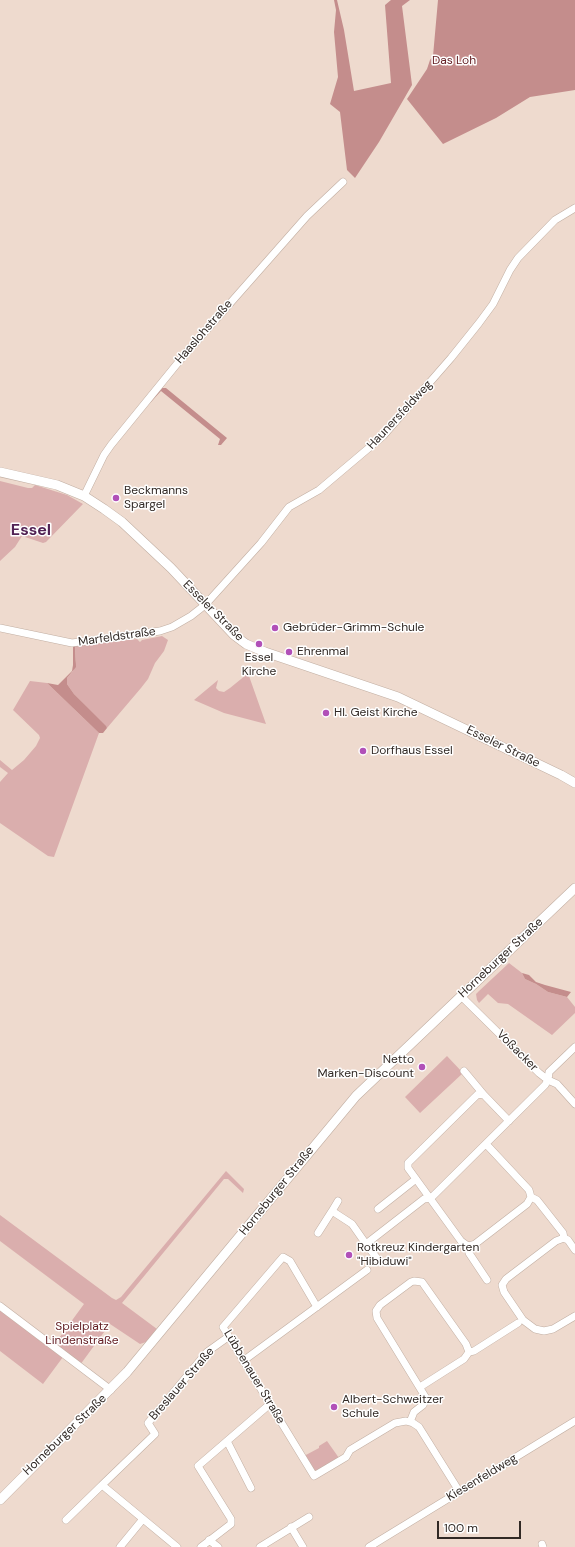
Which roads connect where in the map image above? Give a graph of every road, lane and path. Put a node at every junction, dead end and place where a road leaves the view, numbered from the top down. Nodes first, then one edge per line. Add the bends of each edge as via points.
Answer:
1 (343, 182) dead end
2 (575, 208) edge
3 (0, 472) edge
4 (84, 496) junction
5 (205, 605) junction
6 (0, 628) edge
7 (575, 784) edge
8 (575, 888) edge
9 (461, 996) junction
10 (575, 1047) edge
11 (464, 1071) dead end
12 (548, 1080) junction
13 (484, 1095) junction
14 (575, 1104) edge
15 (509, 1121) junction
16 (486, 1144) junction
17 (416, 1179) junction
18 (531, 1197) junction
19 (430, 1198) junction
20 (338, 1202) dead end
21 (378, 1208) dead end
22 (332, 1211) junction
23 (318, 1233) dead end
24 (564, 1238) junction
25 (366, 1244) junction
26 (468, 1246) junction
27 (575, 1250) edge
28 (379, 1261) dead end
29 (367, 1270) dead end
30 (487, 1280) dead end
31 (0, 1306) edge
32 (317, 1307) junction
33 (575, 1316) edge
34 (518, 1323) dead end
35 (228, 1337) junction
36 (468, 1352) junction
37 (243, 1361) junction
38 (420, 1387) junction
39 (111, 1390) junction
40 (270, 1404) junction
41 (575, 1421) edge
42 (410, 1422) junction
43 (227, 1441) junction
44 (102, 1485) junction
45 (251, 1488) dead end
46 (459, 1491) junction
47 (0, 1500) edge
48 (309, 1517) dead end
49 (143, 1519) junction
50 (66, 1520) dead end
51 (292, 1527) junction
52 (209, 1540) junction
53 (120, 1547) edge
54 (177, 1547) edge
55 (201, 1547) edge
56 (218, 1547) edge
57 (260, 1547) edge
58 (303, 1547) edge
59 (369, 1547) edge

1 - 4 street, Haaslohstraße via 307,216 181,359 107,450
2 - 5 street, Haunersfeldweg via 555,220 518,258 493,304 479,323 383,436 319,490 289,507 261,543
3 - 4 main road, Esseler Straße via 57,485
4 - 5 main road, Esseler Straße via 122,522 171,568
5 - 6 street, Marfeldstraße via 181,622 160,631 72,643
5 - 7 main road, Esseler Straße via 234,635 253,648 398,697
8 - 9 main road, Horneburger Straße
9 - 12 street, Voßacker
9 - 39 main road, Horneburger Straße via 356,1096
10 - 12 street via 549,1072
11 - 13 street
12 - 14 street, Voßacker via 557,1084
12 - 15 street
13 - 15 street
13 - 17 street via 475,1096 409,1161 408,1167
15 - 16 street
16 - 18 street via 529,1190
16 - 19 street
17 - 19 street
17 - 21 street
18 - 24 street via 537,1200
18 - 26 street via 521,1209 475,1244
19 - 25 street via 424,1199
19 - 26 street via 461,1241
20 - 22 street
22 - 23 street
22 - 25 street via 352,1224
24 - 27 street
24 - 33 street via 556,1240 506,1279 502,1288 523,1320 535,1329 553,1329
25 - 28 street
26 - 30 street via 469,1253
29 - 32 street
31 - 39 street
32 - 35 street, Lübbenauer Straße via 290,1262 283,1257 223,1327
32 - 37 street
34 - 36 street via 474,1351
35 - 37 street, Lübbenauer Straße
35 - 44 street, Breslauer Straße via 208,1352 148,1423 155,1434
36 - 38 street via 464,1359
36 - 38 street via 466,1344 422,1282 414,1281 400,1290 378,1307 376,1314
37 - 40 street, Lübbenauer Straße
38 - 42 street via 426,1401 414,1412
39 - 47 main road, Horneburger Straße
40 - 42 street, Lübbenauer Straße via 314,1476 346,1457 350,1450 395,1423
40 - 43 street
41 - 46 street, Kiesenfeldweg
42 - 46 street via 419,1428
43 - 45 street
43 - 52 street via 198,1466 231,1519 230,1524
44 - 49 street
44 - 50 street, Breslauer Straße
46 - 59 street, Kiesenfeldweg
48 - 51 street
49 - 53 street
49 - 54 street
51 - 57 street
51 - 58 street
52 - 55 street
52 - 56 street

